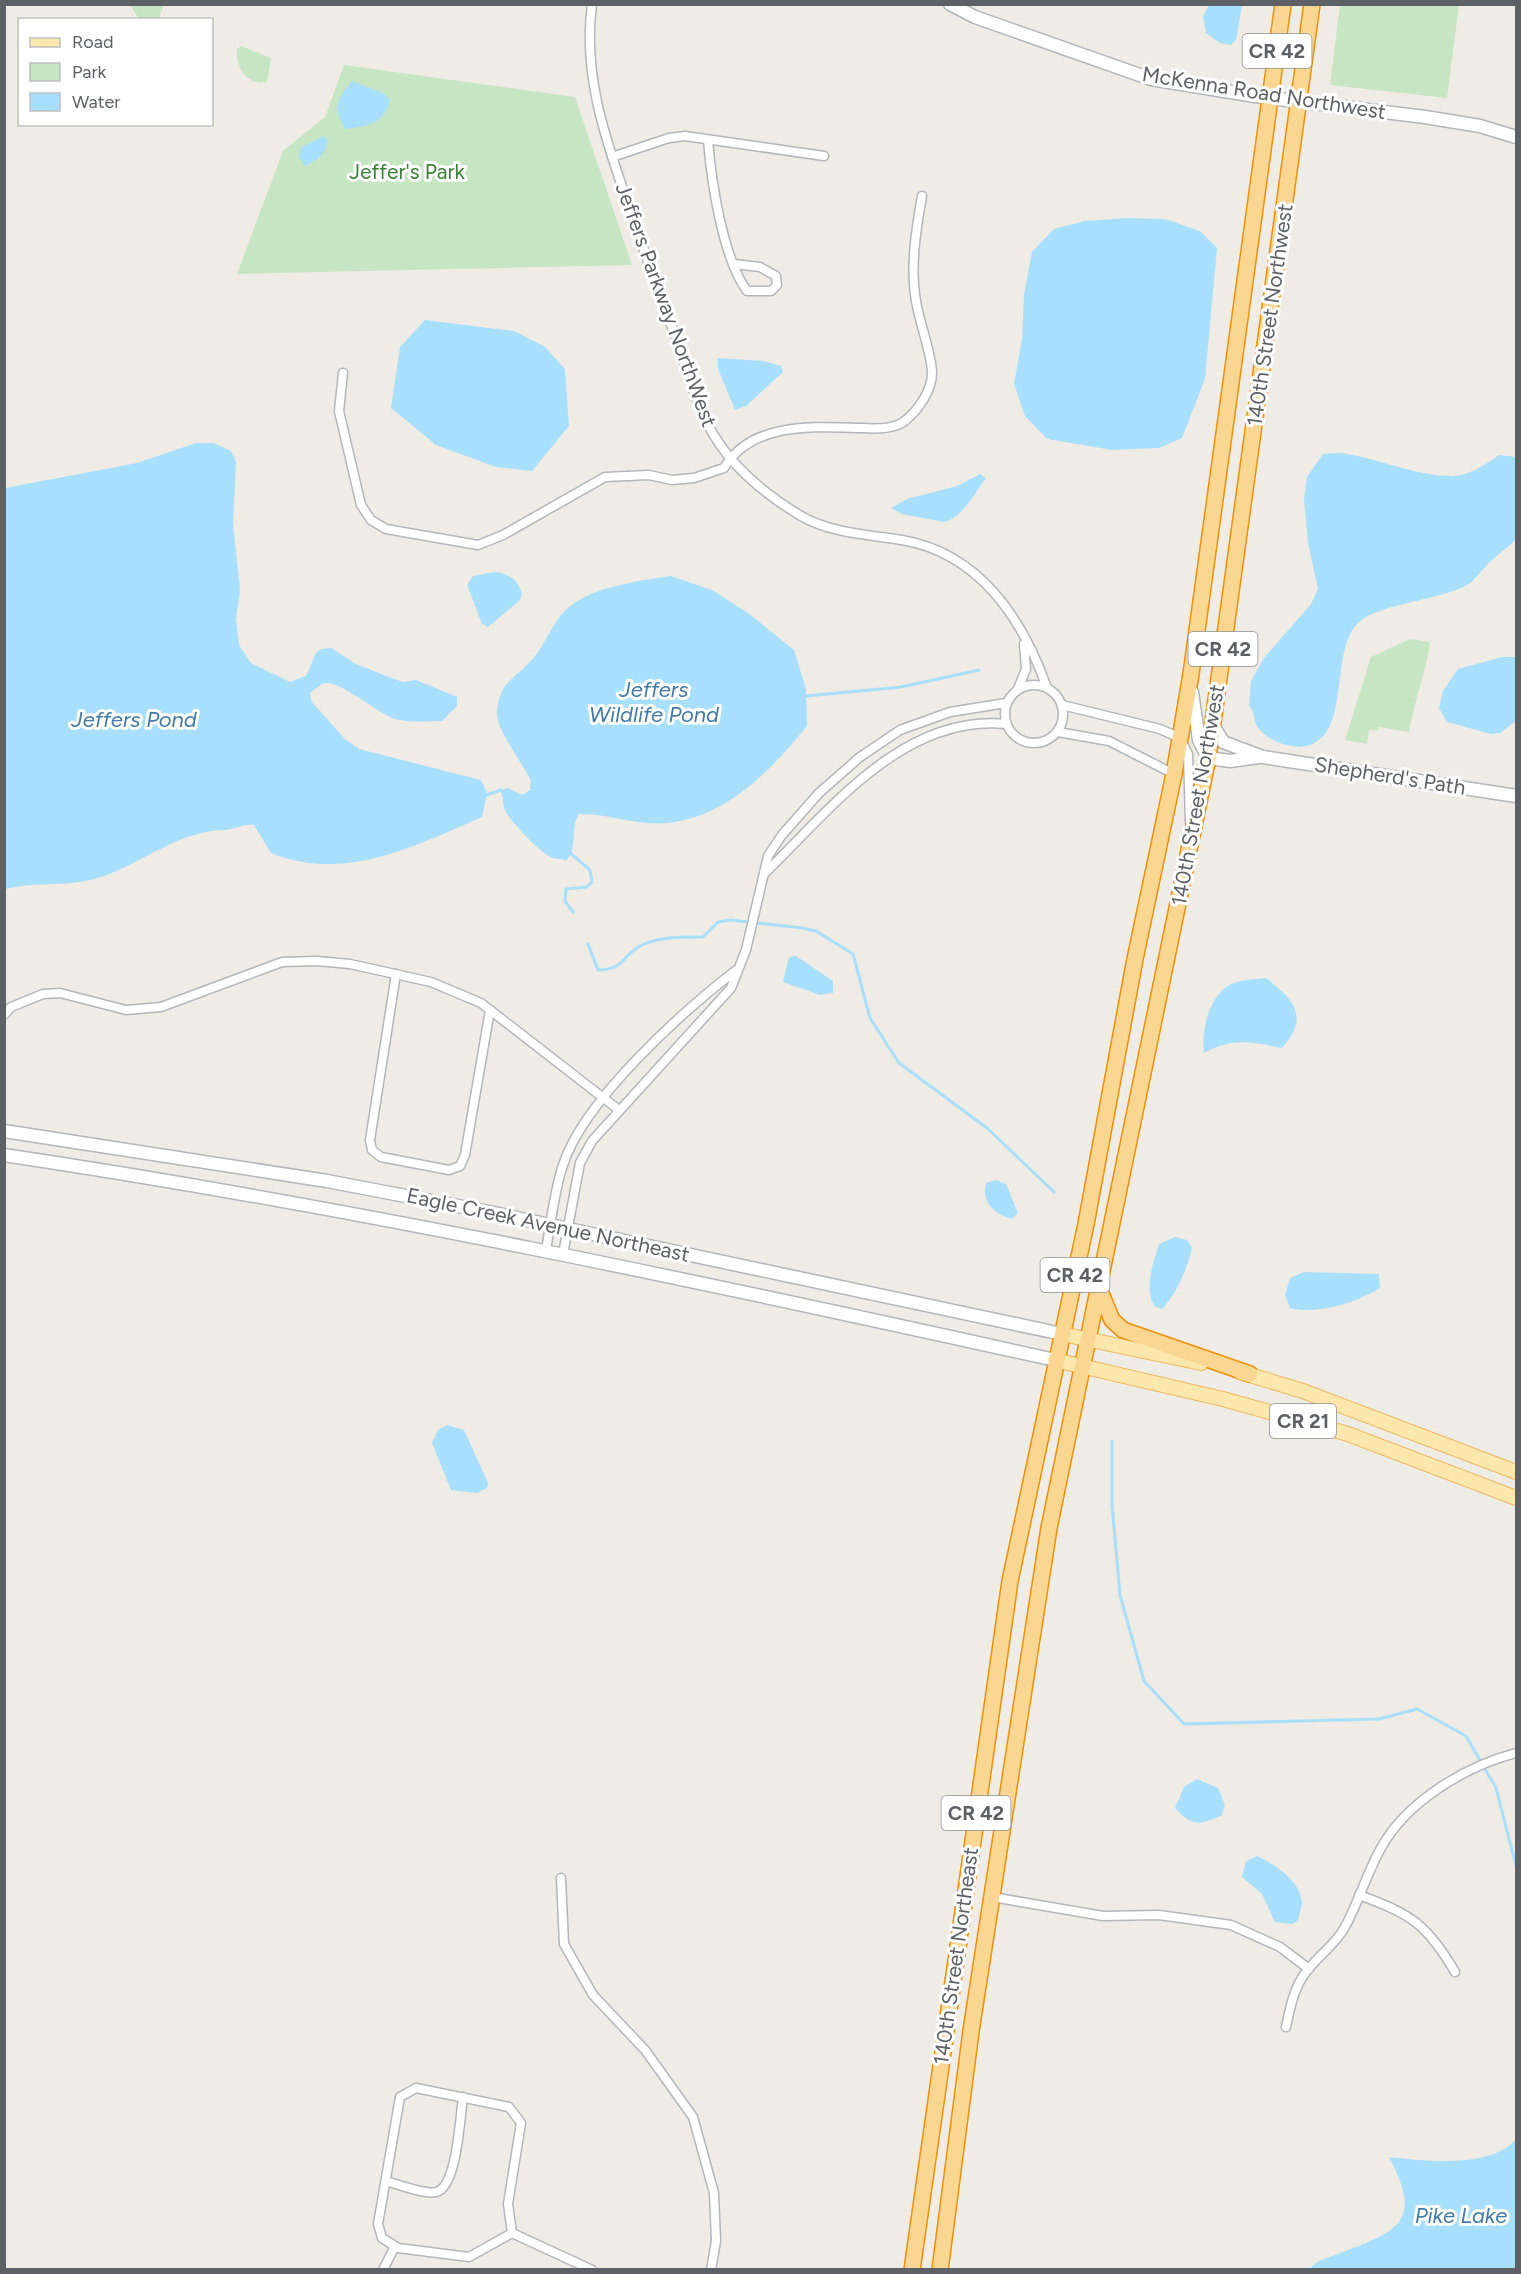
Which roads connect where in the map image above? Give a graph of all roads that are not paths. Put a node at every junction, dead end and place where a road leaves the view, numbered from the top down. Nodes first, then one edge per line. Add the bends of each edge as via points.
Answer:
1 (592, 4) edge
2 (950, 4) edge
3 (1283, 4) edge
4 (1312, 4) edge
5 (1271, 98) junction
6 (1300, 102) junction
7 (1516, 137) edge
8 (708, 140) junction
9 (824, 156) dead end
10 (612, 157) junction
11 (922, 196) dead end
12 (734, 264) junction
13 (343, 373) dead end
14 (731, 458) junction
15 (1024, 640) junction
16 (1191, 674) junction
17 (1047, 688) junction
18 (1017, 690) junction
19 (1006, 703) junction
20 (1062, 705) junction
21 (1006, 724) junction
22 (1213, 725) junction
23 (1058, 732) junction
24 (1180, 738) junction
25 (1263, 757) junction
26 (1208, 758) junction
27 (1174, 774) junction
28 (1516, 796) edge
29 (1191, 842) junction
30 (764, 874) junction
31 (736, 970) junction
32 (396, 974) junction
33 (490, 1010) junction
34 (4, 1016) edge
35 (604, 1099) junction
36 (619, 1110) junction
37 (4, 1131) edge
38 (4, 1155) edge
39 (550, 1224) junction
40 (567, 1228) junction
41 (546, 1250) junction
42 (563, 1254) junction
43 (1100, 1288) junction
44 (1062, 1334) junction
45 (1089, 1340) junction
46 (1055, 1360) junction
47 (1082, 1366) junction
48 (1250, 1374) junction
49 (1516, 1472) edge
50 (1516, 1498) edge
51 (1516, 1753) edge
52 (561, 1878) dead end
53 (1359, 1895) junction
54 (992, 1897) junction
55 (1309, 1969) junction
56 (1455, 1972) dead end
57 (1286, 2027) dead end
58 (463, 2097) junction
59 (386, 2181) junction
60 (512, 2233) junction
61 (394, 2246) junction
62 (382, 2270) edge
63 (592, 2270) edge
64 (711, 2270) edge
65 (912, 2270) edge
66 (940, 2270) edge

1 - 10 street, Jeffers Parkway NorthWest via 588,33 590,68 601,126
2 - 5 main road, McKenna Road Northwest via 986,21 1151,79
3 - 5 highway, 140th Street Northwest / CR 42
4 - 6 highway, 140th Street Northwest / CR 42
5 - 6 main road, McKenna Road Northwest
5 - 16 highway, 140th Street Northwest / CR 42
6 - 7 main road, McKenna Road Northwest via 1480,126
6 - 22 highway, 140th Street Northwest / CR 42
8 - 9 street
8 - 10 street via 669,138
8 - 12 street via 719,212
10 - 14 street, Jeffers Parkway NorthWest via 694,391 714,436
11 - 14 street via 914,257 915,299 932,372 920,406 905,422 880,429 782,429 758,438
12 - 12 street via 747,291 771,291 777,285 770,270
13 - 14 street via 339,411 361,505 371,520 386,529 410,535 478,545 503,535 604,477 625,474 672,480 694,478 724,468
14 - 15 street, Jeffers Parkway NorthWest via 742,471 803,517 860,536 903,540 934,549 973,570 1007,606
15 - 17 street, Jeffers Parkway NorthWest
15 - 18 street, Jeffers Parkway NorthWest via 1026,669
16 - 24 highway, 140th Street Northwest / CR 42
16 - 26 main road via 1195,722
17 - 18 street via 1037,685
17 - 20 street
18 - 19 street
19 - 21 street
19 - 30 street via 950,712 900,730 860,757 819,793 782,835 768,856
20 - 23 street
20 - 24 street via 1160,729
21 - 23 street via 1025,742 1043,742
21 - 30 street via 958,726 909,746 874,769
22 - 25 main road, Shepherd's Path via 1223,742
22 - 26 highway, 140th Street Northwest / CR 42
23 - 27 street via 1109,741
24 - 27 highway, 140th Street Northwest / CR 42
24 - 29 street via 1188,754
25 - 26 main road, Shepherd's Path via 1230,761
25 - 28 main road, Shepherd's Path
26 - 29 highway, 140th Street Northwest / CR 42
27 - 44 highway, 140th Street Northwest / CR 42
29 - 43 highway, 140th Street Northwest / CR 42
30 - 31 street via 746,950
31 - 35 street via 686,1010
31 - 36 street via 731,988
32 - 33 street via 431,982
32 - 33 street via 370,1140 372,1150 381,1157 449,1170 460,1166
32 - 34 street via 350,964 282,963 160,1006 126,1010 60,993 43,994 11,1006
33 - 35 street
35 - 36 street
35 - 39 street via 573,1141 563,1164
36 - 40 street via 592,1141 580,1163
37 - 39 main road, Eagle Creek Avenue Northeast / CR 21 via 327,1181
38 - 41 main road, Eagle Creek Avenue Northeast / CR 21 via 330,1208
39 - 40 main road, Eagle Creek Avenue Northeast / CR 21
39 - 41 street
40 - 42 street
40 - 44 main road, Eagle Creek Avenue Northeast / CR 21
41 - 42 main road, Eagle Creek Avenue Northeast / CR 21
42 - 46 main road, Eagle Creek Avenue Northeast / CR 21
43 - 45 highway, 140th Street Northwest / CR 42
43 - 48 highway via 1112,1320 1123,1330
44 - 45 main road, Eagle Creek Avenue Northeast / CR 21
44 - 46 highway, 140th Street Northwest / CR 42
45 - 47 highway, 140th Street Northwest / CR 42
45 - 48 main road, CR 21
46 - 47 main road, Eagle Creek Avenue Northeast / CR 21
46 - 65 highway, 140th Street Northeast / CR 42 via 995,1676
47 - 50 main road, CR 21 via 1348,1434
47 - 54 highway, 140th Street Northeast / CR 42 via 1048,1528
48 - 49 main road, CR 21
51 - 53 street via 1486,1762 1442,1784 1417,1804 1382,1846
52 - 64 street via 564,1944 593,1995 645,2050 693,2117 714,2193 716,2241
53 - 55 street via 1344,1929
53 - 56 street via 1395,1908 1416,1921 1435,1940
54 - 55 street via 1103,1916 1160,1915 1231,1925 1280,1947
54 - 66 highway, 140th Street Northeast / CR 42
55 - 57 street via 1293,1998
58 - 59 street via 416,2088 400,2097
58 - 59 street via 452,2175 442,2190 434,2193
58 - 60 street via 509,2107 521,2123 508,2204
59 - 61 street via 378,2224 382,2238
60 - 61 street via 469,2258
60 - 63 street
61 - 62 street

